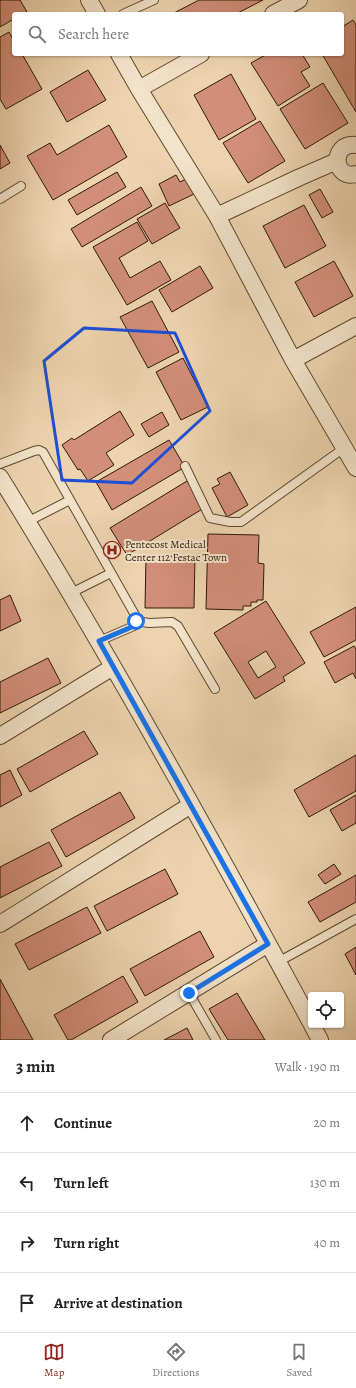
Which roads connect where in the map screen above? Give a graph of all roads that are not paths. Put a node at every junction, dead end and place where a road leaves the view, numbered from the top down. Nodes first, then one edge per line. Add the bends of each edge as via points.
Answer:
1 (89, 0) edge
2 (154, 0) edge
3 (298, 0) edge
4 (96, 12) edge
5 (127, 12) edge
6 (277, 12) edge
7 (120, 56) edge
8 (197, 56) edge
9 (138, 89) junction
10 (356, 145) edge
11 (337, 161) junction
12 (356, 174) edge
13 (21, 186) dead end
14 (0, 198) edge
15 (217, 216) junction
16 (356, 326) edge
17 (293, 360) junction
18 (344, 448) junction
19 (0, 464) edge
20 (185, 466) dead end
21 (356, 468) edge
22 (0, 477) edge
23 (70, 500) junction
24 (7, 502) edge
25 (27, 522) junction
26 (111, 573) junction
27 (71, 593) junction
28 (136, 621) junction
29 (99, 641) junction
30 (114, 667) junction
31 (215, 689) dead end
32 (0, 736) edge
33 (192, 805) junction
34 (356, 919) edge
35 (0, 924) edge
36 (268, 944) junction
37 (278, 962) junction
38 (189, 993) junction
39 (308, 1017) edge
40 (314, 1028) edge
41 (111, 1040) edge
42 (216, 1040) edge
43 (320, 1040) edge

1 - 4 street
2 - 5 lane
3 - 6 street
7 - 9 street
8 - 9 street
9 - 15 street
10 - 11 street via 343,148
11 - 12 street via 343,172
11 - 15 street
13 - 14 lane
15 - 17 street
16 - 17 street
17 - 18 street
18 - 20 lane via 241,522 210,518
18 - 21 street
19 - 23 lane via 39,450 43,452
22 - 24 street
23 - 25 lane
23 - 26 lane
24 - 25 street
25 - 27 street
26 - 27 lane
26 - 28 lane
27 - 29 street
28 - 29 lane via 134,626
28 - 31 lane via 149,624 172,622 178,626
29 - 30 street
30 - 32 street
30 - 33 street
33 - 35 street
33 - 36 street
34 - 37 lane
36 - 37 street
36 - 38 street
37 - 39 street
38 - 41 street
38 - 42 lane
40 - 43 street

